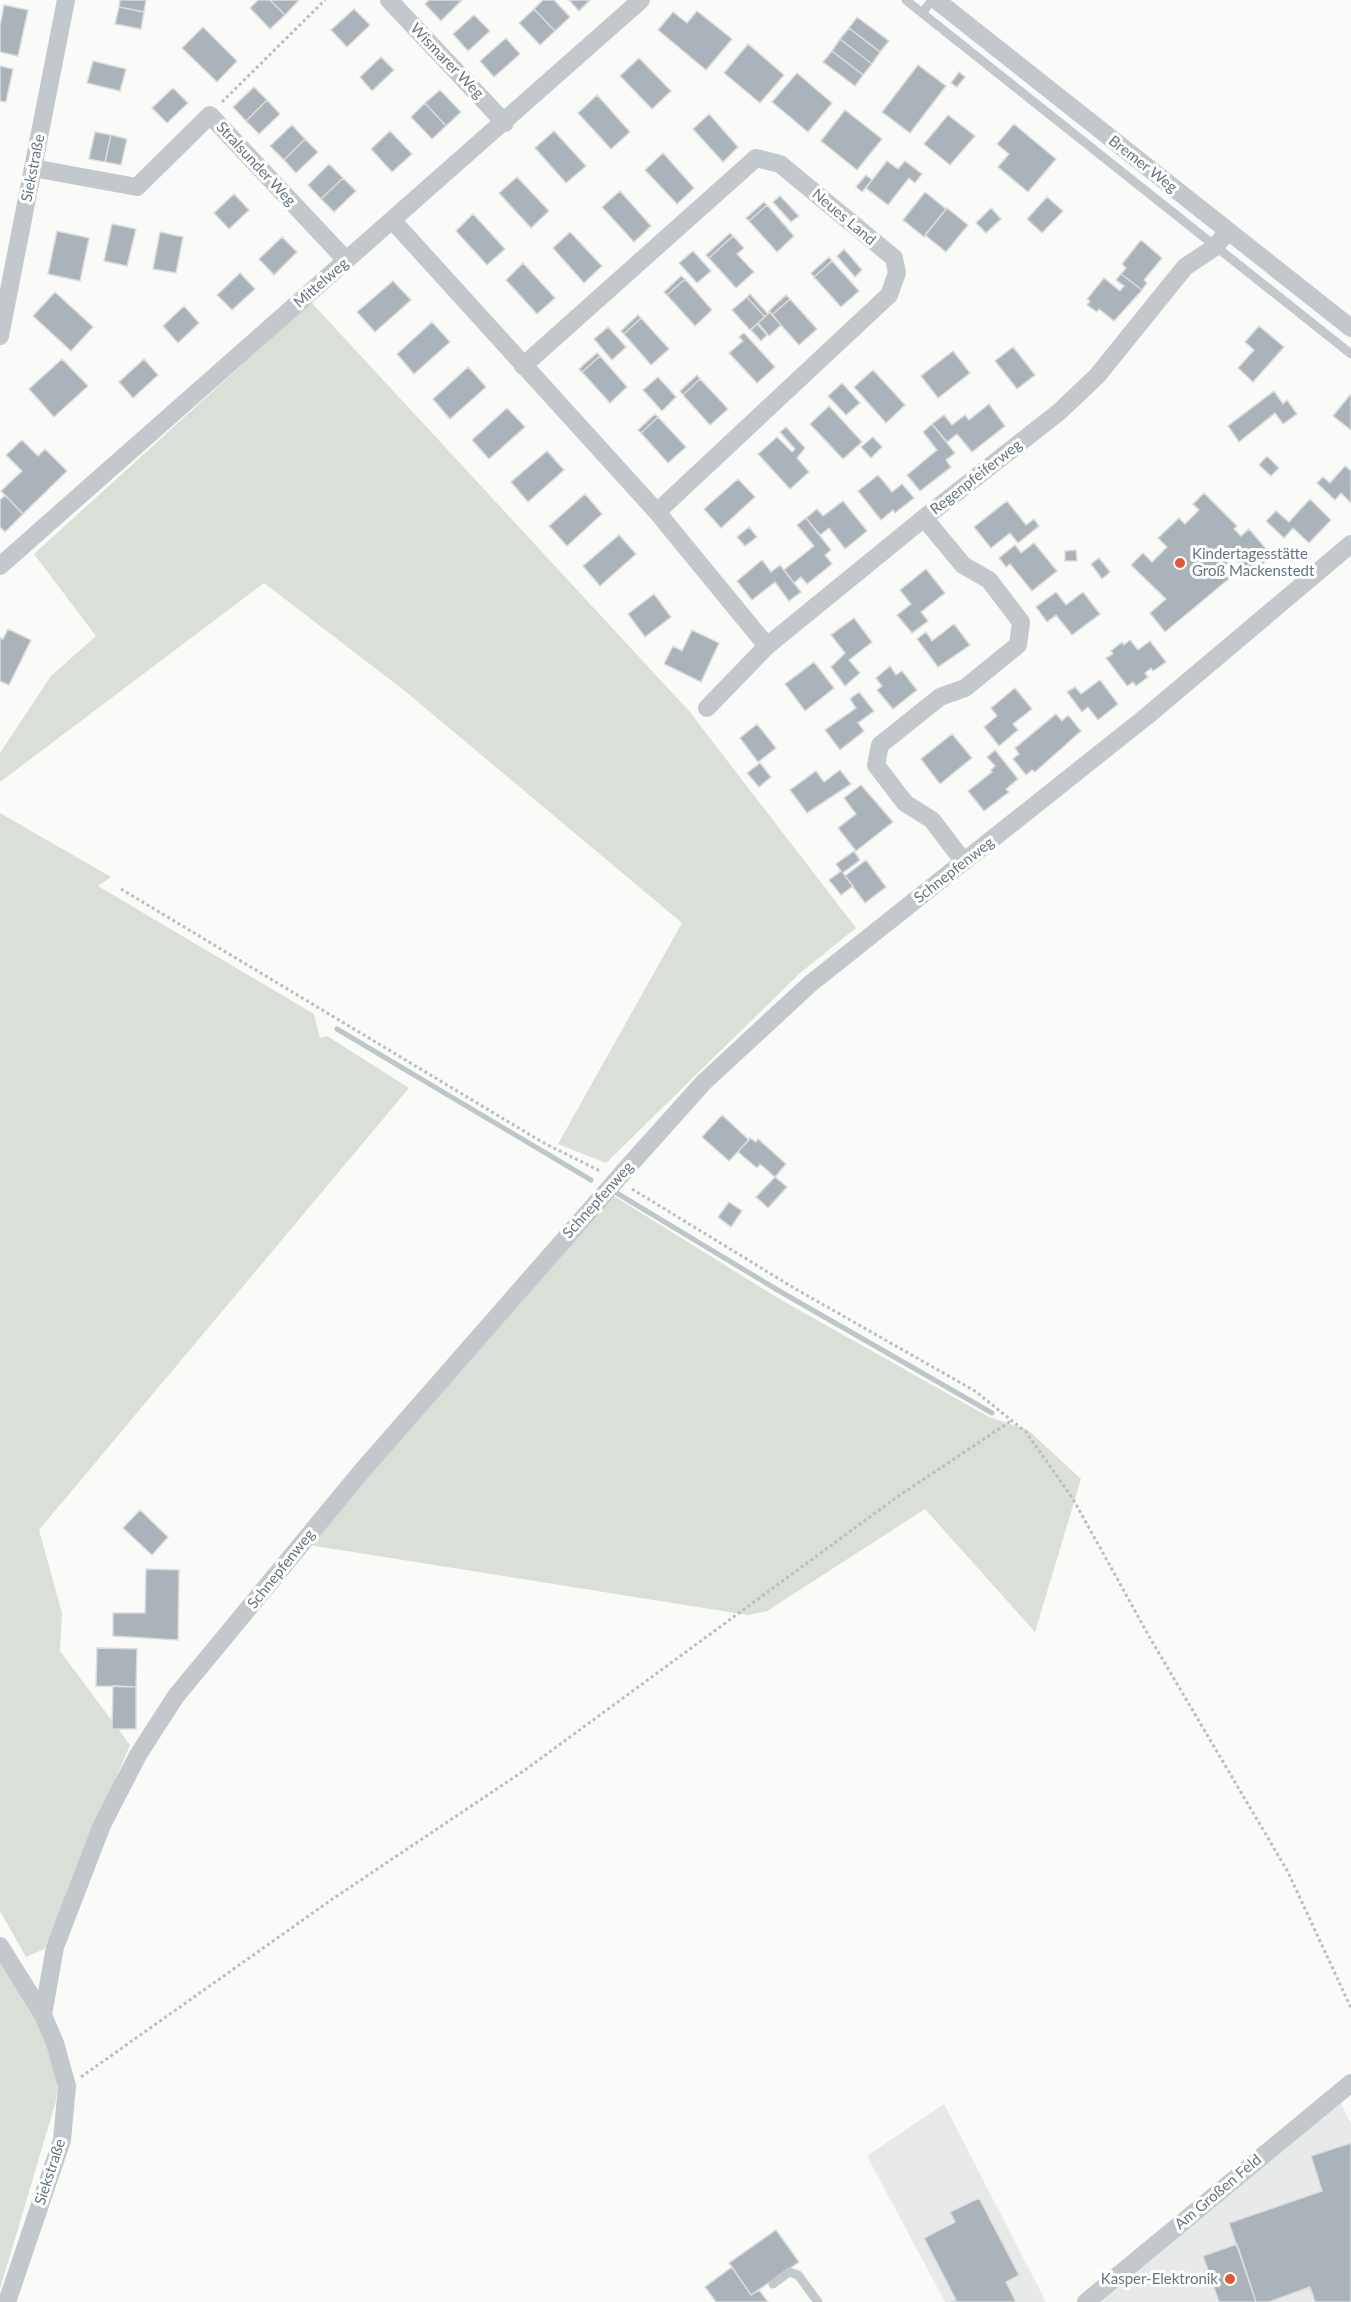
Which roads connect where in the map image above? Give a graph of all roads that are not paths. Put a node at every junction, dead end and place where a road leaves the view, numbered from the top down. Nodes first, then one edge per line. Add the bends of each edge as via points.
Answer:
1 (66, 0) edge
2 (389, 0) edge
3 (642, 0) edge
4 (906, 0) edge
5 (934, 0) edge
6 (922, 13) junction
7 (1042, 84) junction
8 (1030, 99) junction
9 (505, 123) junction
10 (33, 168) junction
11 (393, 220) junction
12 (1228, 231) junction
13 (1215, 247) junction
14 (346, 260) junction
15 (5, 283) edge
16 (1351, 328) edge
17 (0, 336) edge
18 (1351, 354) edge
19 (524, 366) junction
20 (657, 512) junction
21 (924, 518) junction
22 (1351, 544) edge
23 (0, 566) edge
24 (767, 646) junction
25 (707, 708) dead end
26 (964, 862) junction
27 (0, 1946) edge
28 (43, 2016) junction
29 (1351, 2083) edge
30 (773, 2284) dead end
31 (7, 2302) edge
32 (818, 2302) edge
33 (1086, 2302) edge

1 - 10 street, Siekstraße
2 - 9 street, Wismarer Weg
3 - 9 street, Mittelweg
4 - 6 lane
5 - 6 lane
5 - 7 street, Bremer Weg
6 - 8 lane
7 - 8 lane
7 - 12 street, Bremer Weg
8 - 13 lane
9 - 11 street, Mittelweg via 409,199
10 - 14 street, Stralsunder Weg via 137,187 210,115
10 - 15 street, Siekstraße
11 - 14 street, Mittelweg
11 - 19 street
12 - 13 street, Regenpfeiferweg
12 - 16 street, Bremer Weg
13 - 18 lane
13 - 21 street, Regenpfeiferweg via 1185,267 1097,376 1059,412
14 - 23 street, Mittelweg
15 - 17 street, Siekstraße
19 - 20 street
19 - 20 street, Neues Land via 756,158 780,164 894,258 897,273 889,294
20 - 24 street
21 - 24 street, Regenpfeiferweg
21 - 26 street via 963,565 989,580 1021,622 1018,645 965,688 939,697 880,745 876,765 905,803 933,820
22 - 26 street, Schnepfenweg via 1148,716
24 - 25 street, Regenpfeiferweg
26 - 28 street, Schnepfenweg via 802,991 704,1082 376,1455 176,1696 138,1755 102,1825 55,1947
27 - 28 street, Siekstraße
28 - 31 street, Siekstraße via 67,2086 62,2140
29 - 33 street, Am Großen Feld
30 - 32 lane via 789,2272 798,2275

